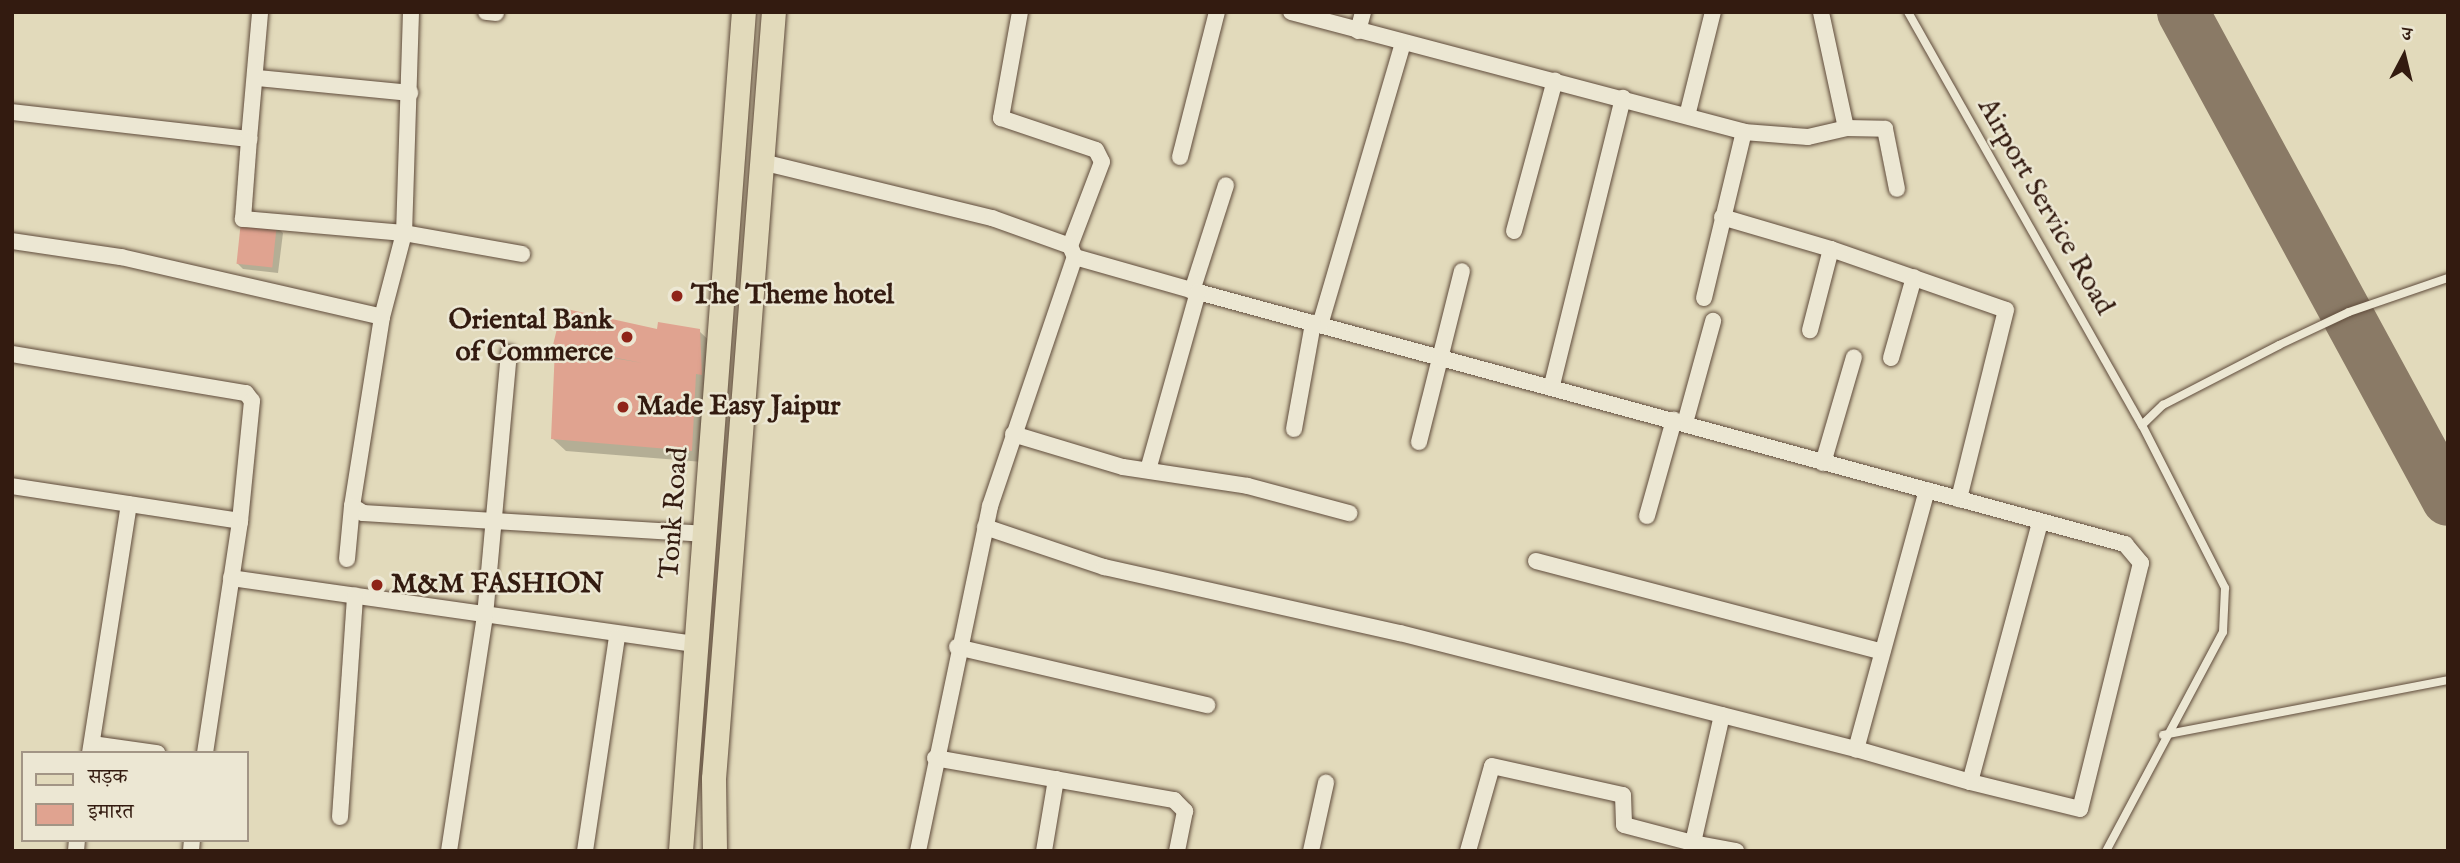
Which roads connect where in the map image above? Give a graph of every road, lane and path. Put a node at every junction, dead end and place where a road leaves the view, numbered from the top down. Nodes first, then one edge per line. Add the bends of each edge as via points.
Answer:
1 (260, 12) edge
2 (411, 12) edge
3 (486, 12) edge
4 (744, 12) edge
5 (774, 12) edge
6 (1020, 12) edge
7 (1217, 12) edge
8 (1291, 12) edge
9 (1363, 12) edge
10 (1713, 12) edge
11 (1821, 12) edge
12 (1908, 12) edge
13 (496, 13) edge
14 (1358, 31) junction
15 (1403, 43) junction
16 (258, 78) junction
17 (1555, 80) junction
18 (410, 93) junction
19 (1623, 98) junction
20 (12, 112) edge
21 (1688, 117) junction
22 (1846, 128) junction
23 (1744, 132) junction
24 (249, 139) junction
25 (1180, 157) dead end
26 (762, 162) junction
27 (1226, 185) dead end
28 (1896, 189) dead end
29 (1722, 217) junction
30 (1514, 231) dead end
31 (404, 233) junction
32 (12, 241) edge
33 (1831, 249) junction
34 (1072, 252) junction
35 (523, 254) dead end
36 (1462, 271) dead end
37 (1914, 277) junction
38 (2448, 278) edge
39 (1195, 291) junction
40 (1704, 298) dead end
41 (382, 317) junction
42 (1713, 321) dead end
43 (1316, 324) junction
44 (1810, 330) dead end
45 (509, 353) dead end
46 (12, 355) edge
47 (1441, 356) junction
48 (1854, 357) dead end
49 (1891, 358) dead end
50 (1552, 385) junction
51 (1679, 421) junction
52 (2142, 425) junction
53 (1294, 429) dead end
54 (1013, 434) junction
55 (1419, 442) dead end
56 (1823, 463) junction
57 (1148, 471) junction
58 (12, 486) edge
59 (1927, 491) junction
60 (1959, 499) junction
61 (129, 504) junction
62 (352, 506) junction
63 (1349, 513) dead end
64 (1647, 516) dead end
65 (240, 521) junction
66 (2040, 522) junction
67 (495, 523) junction
68 (985, 527) junction
69 (703, 534) junction
70 (347, 558) dead end
71 (1536, 561) dead end
72 (232, 578) junction
73 (355, 596) junction
74 (485, 616) junction
75 (617, 637) junction
76 (695, 644) junction
77 (957, 647) junction
78 (1882, 652) junction
79 (2448, 680) edge
80 (1207, 705) dead end
81 (1722, 715) junction
82 (2163, 735) junction
83 (91, 748) edge
84 (1856, 749) junction
85 (131, 751) edge
86 (205, 751) edge
87 (935, 758) junction
88 (1056, 779) junction
89 (1970, 782) junction
90 (1326, 783) dead end
91 (340, 817) dead end
92 (1693, 847) edge
93 (449, 851) edge
94 (585, 851) edge
95 (681, 851) edge
96 (715, 851) edge
97 (918, 851) edge
98 (1044, 851) edge
99 (1177, 851) edge
100 (1311, 851) edge
101 (1468, 851) edge
102 (1737, 851) edge
103 (2106, 851) edge

1 - 16 street
2 - 18 street
3 - 13 street
4 - 69 main road, Tonk Road
5 - 26 main road
6 - 34 street via 1001,118 1096,150 1102,162
7 - 25 street
8 - 14 street
9 - 14 street
10 - 21 street
11 - 22 street
12 - 52 lane, Airport Service Road
14 - 15 street
15 - 17 street
15 - 43 street
16 - 18 street
16 - 24 street
17 - 19 street
17 - 30 street
18 - 31 street
19 - 21 street
19 - 50 street
20 - 24 street
21 - 23 street
22 - 23 street via 1808,137
22 - 28 street via 1885,129
23 - 29 street
24 - 31 street via 243,219
26 - 34 street via 992,218
26 - 96 main road via 714,779
27 - 39 street
29 - 33 street
29 - 40 street
31 - 35 street
31 - 41 street
32 - 41 street via 121,257
33 - 37 street
33 - 44 street
34 - 39 street
34 - 54 street
36 - 47 street
37 - 49 street
37 - 60 street via 2006,310
38 - 52 lane via 2349,312 2279,345 2163,405
39 - 43 street
39 - 57 street
41 - 62 street
42 - 51 street
43 - 47 street
43 - 53 street
45 - 67 street
46 - 65 street via 246,393 252,401
47 - 50 street
47 - 55 street
48 - 56 street
50 - 51 street
51 - 56 street
51 - 64 street
52 - 82 lane, Airport Service Road via 2225,588 2228,607 2223,632
54 - 57 street
54 - 68 street
56 - 59 street
57 - 63 street via 1248,486
58 - 61 street
59 - 60 street
59 - 78 street
60 - 66 street
61 - 65 street
61 - 83 street
62 - 67 street via 363,513
62 - 70 street
65 - 72 street
66 - 89 street
66 - 89 street via 2125,544 2141,563 2081,809
67 - 69 street
67 - 74 street
68 - 77 street
68 - 81 street via 1104,567
69 - 76 main road, Tonk Road
71 - 78 street
72 - 73 street
72 - 86 street
73 - 74 street
73 - 91 street
74 - 75 street
74 - 93 street
75 - 76 street
75 - 94 street
76 - 95 main road, Tonk Road
77 - 80 street
77 - 87 street
78 - 84 street
79 - 82 lane
81 - 84 street
81 - 92 street
82 - 103 lane, Airport Service Road
83 - 85 street
84 - 89 street
87 - 88 street
87 - 97 street
88 - 98 street
88 - 99 street via 1184,804
90 - 100 street
92 - 101 street via 1624,825 1623,795 1492,766
92 - 102 street

